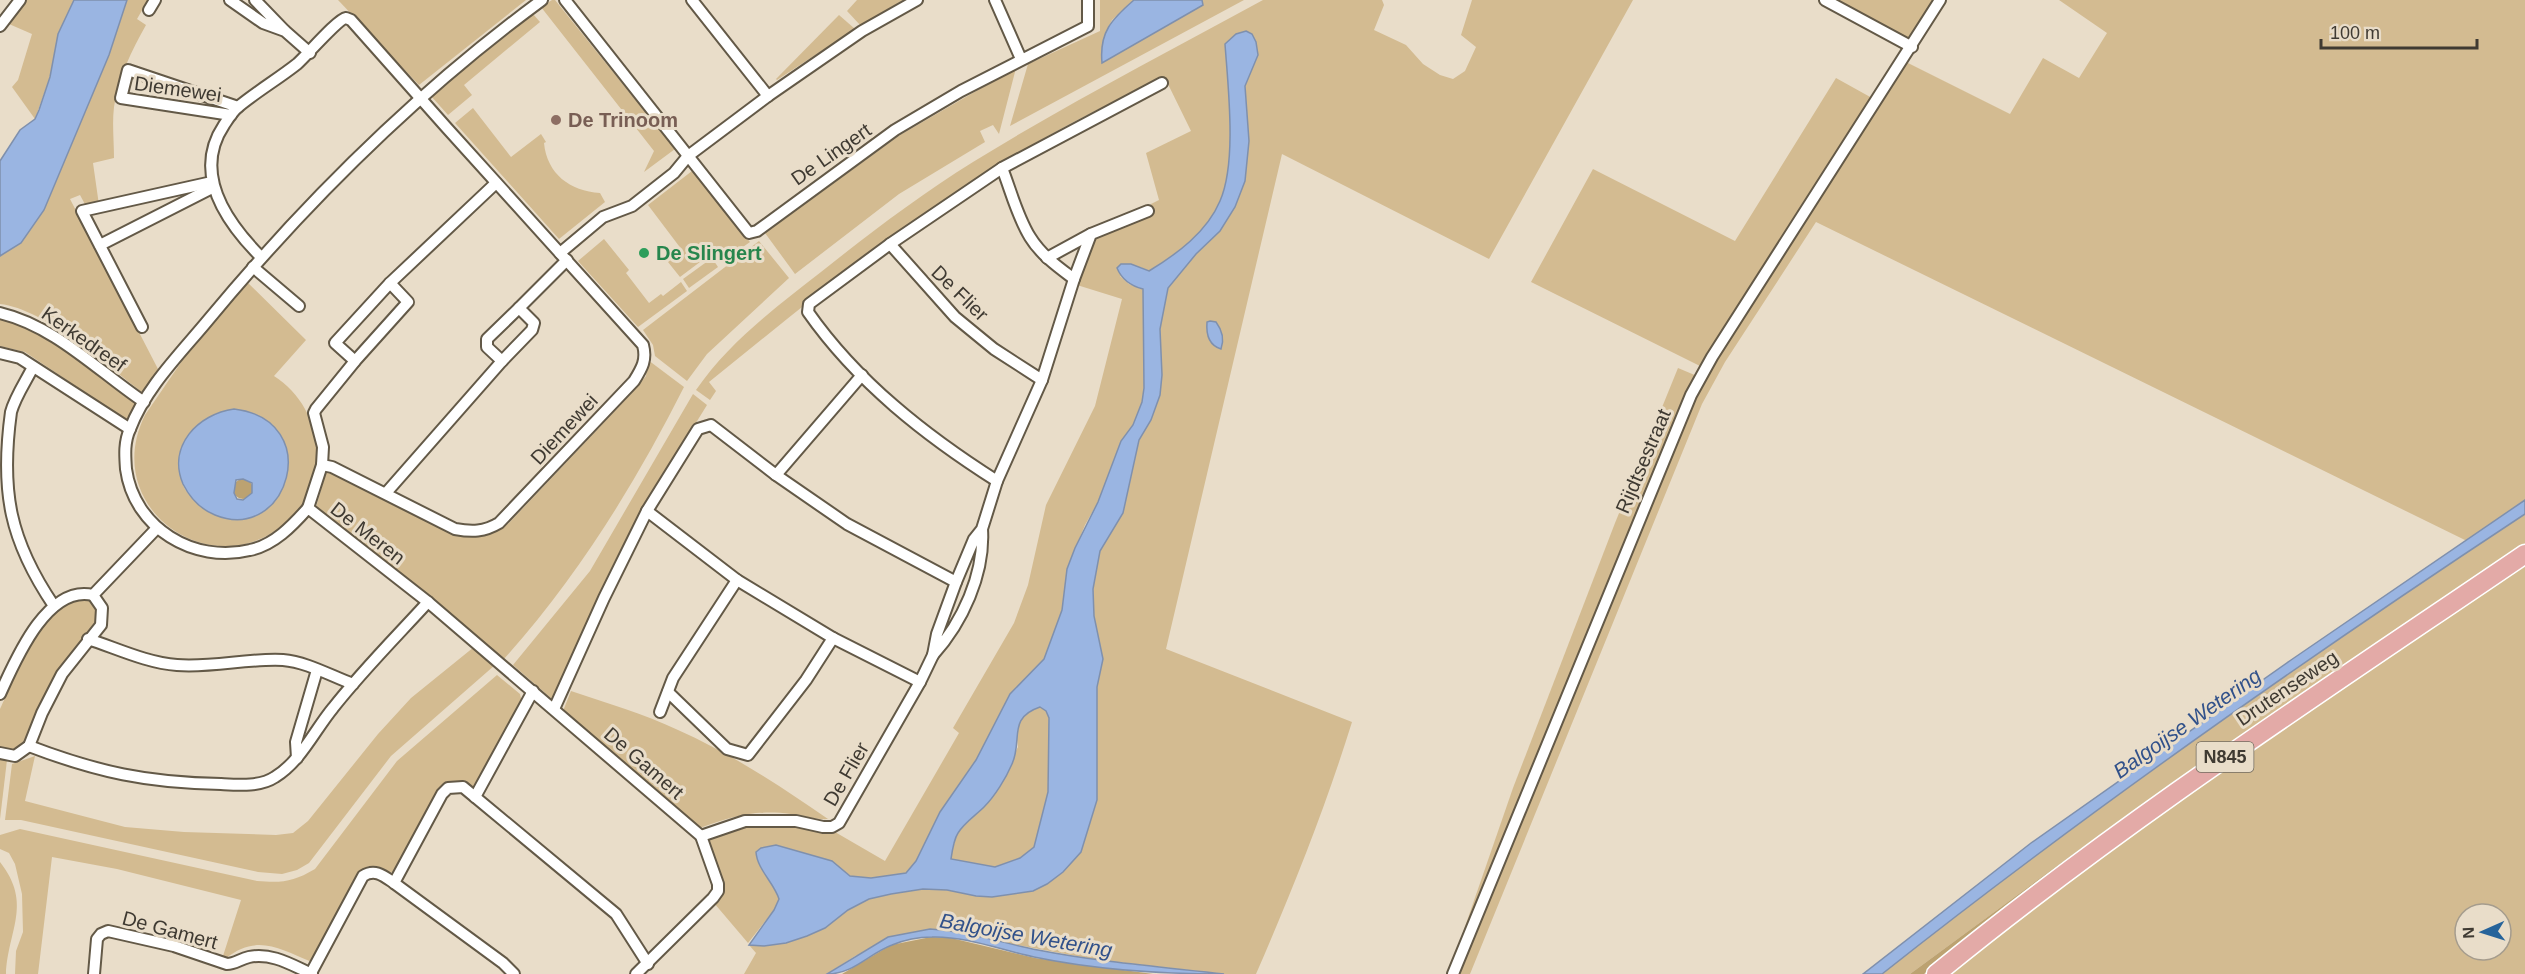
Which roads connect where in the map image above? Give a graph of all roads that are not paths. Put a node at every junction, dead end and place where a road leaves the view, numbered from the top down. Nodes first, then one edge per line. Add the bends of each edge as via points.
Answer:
1 (20, 0) edge
2 (155, 0) edge
3 (230, 0) edge
4 (255, 0) edge
5 (542, 0) edge
6 (565, 0) edge
7 (692, 0) edge
8 (917, 0) edge
9 (995, 0) edge
10 (1088, 0) edge
11 (1825, 0) edge
12 (1940, 0) edge
13 (149, 10) dead end
14 (0, 26) edge
15 (285, 31) junction
16 (1912, 47) junction
17 (310, 53) junction
18 (1021, 59) junction
19 (1162, 83) dead end
20 (768, 96) junction
21 (421, 97) junction
22 (234, 111) junction
23 (688, 156) junction
24 (1002, 168) junction
25 (496, 183) junction
26 (213, 185) junction
27 (1148, 211) dead end
28 (1091, 234) junction
29 (890, 244) junction
30 (100, 245) junction
31 (564, 256) junction
32 (261, 257) junction
33 (1047, 258) junction
34 (253, 267) junction
35 (1074, 279) junction
36 (390, 284) junction
37 (298, 306) dead end
38 (519, 308) junction
39 (0, 313) edge
40 (141, 327) dead end
41 (0, 353) edge
42 (355, 361) junction
43 (502, 361) junction
44 (33, 367) junction
45 (862, 375) junction
46 (1042, 381) junction
47 (144, 402) junction
48 (130, 429) junction
49 (0, 465) edge
50 (322, 465) junction
51 (776, 475) junction
52 (997, 481) junction
53 (1, 487) edge
54 (386, 493) junction
55 (308, 508) junction
56 (647, 511) junction
57 (157, 528) junction
58 (982, 529) junction
59 (2525, 554) edge
60 (737, 580) junction
61 (956, 582) junction
62 (93, 595) junction
63 (428, 602) junction
64 (54, 606) junction
65 (833, 638) junction
66 (88, 639) junction
67 (933, 656) junction
68 (317, 670) junction
69 (920, 682) junction
70 (353, 684) junction
71 (533, 692) junction
72 (668, 692) junction
73 (0, 694) edge
74 (554, 709) junction
75 (660, 712) dead end
76 (29, 746) junction
77 (0, 753) edge
78 (297, 758) junction
79 (476, 797) junction
80 (701, 836) junction
81 (394, 883) junction
82 (648, 964) junction
83 (233, 969) edge
84 (93, 974) edge
85 (311, 974) edge
86 (514, 974) edge
87 (636, 974) edge
88 (1453, 974) edge
89 (1936, 974) edge

1 - 14 street
2 - 13 street
3 - 15 street via 263,23
4 - 15 street
5 - 21 street
6 - 23 street, De Lingert
7 - 20 street
8 - 20 street
9 - 18 street
10 - 18 street, De Lingert via 1088,26
11 - 16 street
12 - 16 street, Rijdtsestraat
15 - 17 street
16 - 88 street, Rijdtsestraat via 1691,395
17 - 21 street, Diemewei via 336,23 346,18
17 - 22 street, Diemewei
18 - 23 street, De Lingert via 895,130 757,231 749,233
19 - 24 street
20 - 23 street
21 - 25 street, Diemewei
21 - 32 street
22 - 22 street, Diemewei via 128,70 121,98
22 - 26 street, Diemewei via 211,152
23 - 31 street via 674,173 632,206 603,217
24 - 29 street
24 - 33 street via 1031,239
25 - 31 street, Diemewei
25 - 36 street
26 - 30 street
26 - 30 street via 82,211
26 - 32 street, Diemewei via 246,241
27 - 28 street
28 - 33 street
28 - 35 street, De Flier
29 - 45 street via 809,304 808,312 820,330
29 - 46 street, De Flier via 955,317
30 - 40 street
31 - 38 street
31 - 54 street, Diemewei via 643,345 644,365 634,381 499,523 487,530 455,529
32 - 34 street
33 - 35 street
34 - 37 street
34 - 47 street
35 - 46 street, De Flier
36 - 42 street via 408,302
36 - 42 street via 334,343
38 - 43 street via 534,323 532,330
38 - 43 street via 488,339 487,347
39 - 47 street, Kerkedreef via 18,317 49,333
41 - 44 street via 20,358
42 - 50 street via 314,413 323,447
43 - 54 street
44 - 48 street
44 - 49 street via 11,411
45 - 51 street
45 - 52 street via 945,448
46 - 52 street, De Flier
47 - 48 street
48 - 57 street, De Meren via 125,457 127,477 143,511
49 - 53 street
50 - 54 street, Diemewei
50 - 55 street
51 - 56 street via 711,425 698,429
51 - 61 street via 847,524
52 - 58 street, De Flier
53 - 64 street via 9,527 25,563
55 - 57 street, De Meren via 289,529 252,550 212,553 193,549
55 - 63 street, De Meren
56 - 60 street
56 - 74 street
57 - 62 street
58 - 61 street, De Flier
58 - 67 street, De Flier via 971,595
59 - 89 main road, Drutenseweg / N845 via 2153,807
60 - 65 street
60 - 72 street via 673,678
61 - 67 street, De Flier
62 - 64 street via 74,594
62 - 66 street via 102,608 100,625
63 - 70 street
63 - 71 street, De Meren
64 - 73 street via 28,636
65 - 69 street
65 - 72 street via 748,755 728,749
66 - 68 street via 176,665 283,660
66 - 76 street via 62,674
67 - 69 street, De Flier
68 - 70 street
68 - 78 street via 296,742
69 - 80 street, De Flier via 839,822 832,827 796,821 745,821
70 - 78 street
71 - 74 street, De Gamert
71 - 79 street
72 - 75 street
74 - 80 street, De Gamert
76 - 77 street via 15,756
76 - 78 street via 81,765 175,783 256,784 272,779
79 - 81 street via 463,787 448,788 442,794
79 - 82 street via 616,914
80 - 82 street, De Gamert via 718,891
81 - 85 street, De Gamert via 377,872 363,876
81 - 86 street, De Gamert
82 - 87 street, De Gamert
83 - 84 street, De Gamert via 174,946 108,931 97,939
83 - 85 street, De Gamert via 249,957 268,956

